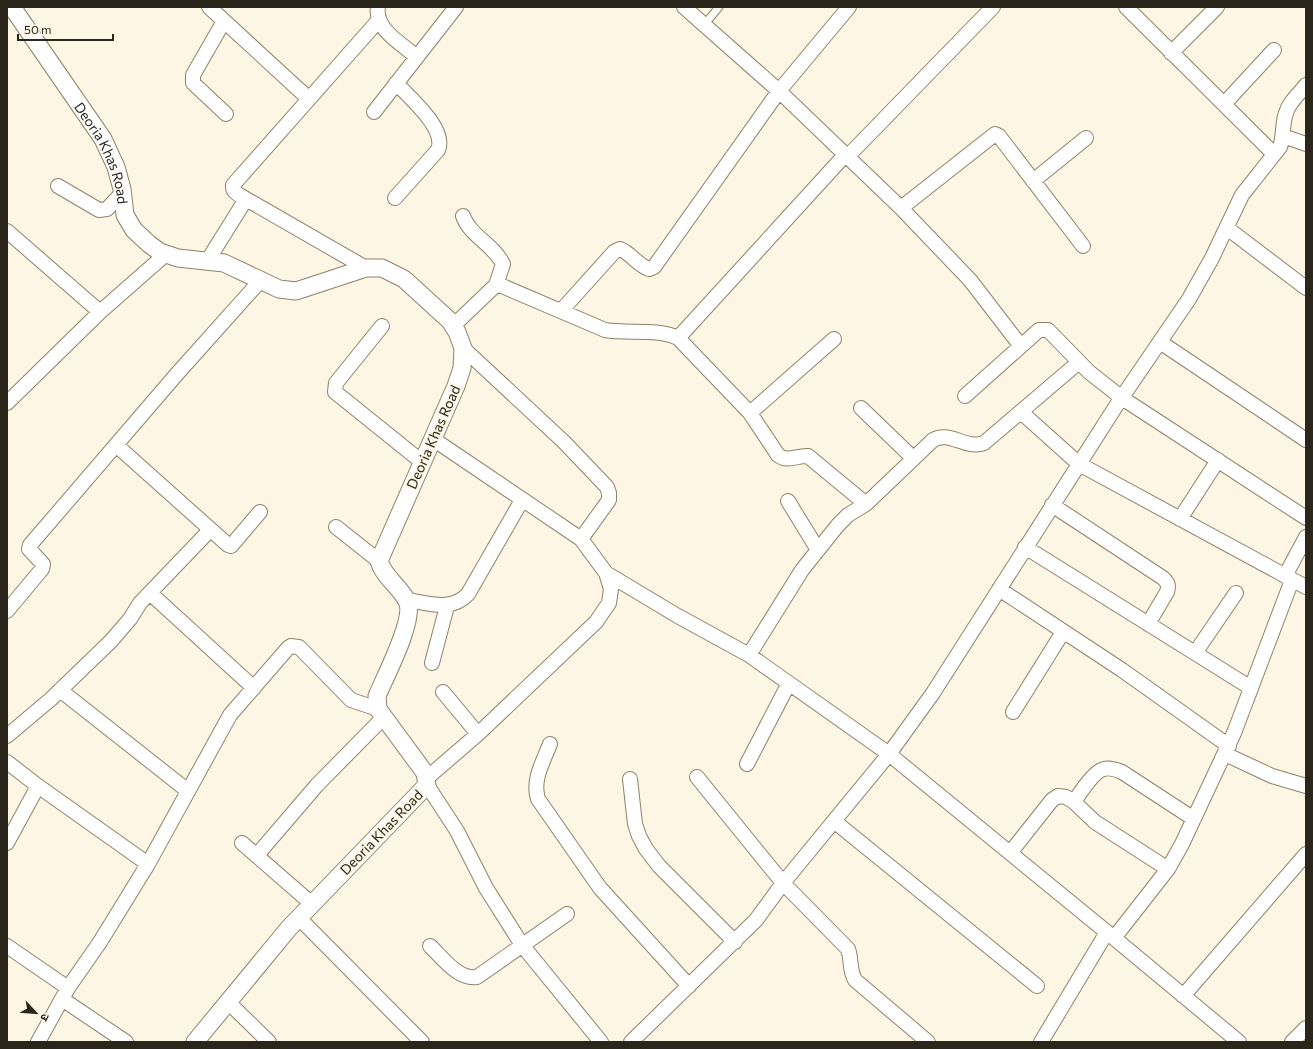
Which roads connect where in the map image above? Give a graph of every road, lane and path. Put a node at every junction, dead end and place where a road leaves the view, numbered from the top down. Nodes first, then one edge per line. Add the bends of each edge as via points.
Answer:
1 (209, 7) edge
2 (456, 7) edge
3 (684, 7) edge
4 (719, 7) edge
5 (849, 7) edge
6 (993, 7) edge
7 (1126, 7) edge
8 (1216, 7) edge
9 (17, 9) edge
10 (378, 14) edge
11 (224, 21) junction
12 (704, 25) junction
13 (1274, 50) dead end
14 (1171, 52) junction
15 (417, 57) junction
16 (396, 83) junction
17 (1306, 85) edge
18 (779, 91) junction
19 (309, 99) junction
20 (1224, 104) junction
21 (374, 112) dead end
22 (226, 114) dead end
23 (1283, 136) junction
24 (1086, 138) dead end
25 (1306, 144) edge
26 (1274, 154) junction
27 (846, 156) junction
28 (1033, 181) junction
29 (58, 186) dead end
30 (123, 192) junction
31 (395, 198) dead end
32 (246, 199) junction
33 (901, 208) junction
34 (463, 216) dead end
35 (1227, 228) junction
36 (7, 231) edge
37 (1083, 246) dead end
38 (166, 254) junction
39 (208, 260) junction
40 (366, 268) junction
41 (261, 280) junction
42 (496, 285) junction
43 (1306, 288) edge
44 (100, 312) junction
45 (561, 312) junction
46 (382, 326) dead end
47 (453, 326) junction
48 (678, 338) junction
49 (834, 339) dead end
50 (1160, 342) junction
51 (1020, 345) junction
52 (463, 348) junction
53 (1079, 362) junction
54 (965, 396) dead end
55 (1122, 398) junction
56 (7, 403) edge
57 (861, 408) dead end
58 (1021, 412) junction
59 (750, 413) junction
60 (433, 439) junction
61 (1306, 440) edge
62 (116, 445) junction
63 (913, 458) junction
64 (1218, 460) junction
65 (422, 462) junction
66 (1079, 464) junction
67 (522, 500) junction
68 (788, 501) dead end
69 (866, 504) junction
70 (1052, 505) junction
71 (260, 512) dead end
72 (1306, 518) edge
73 (1180, 519) junction
74 (336, 527) dead end
75 (210, 530) junction
76 (1306, 537) edge
77 (581, 540) junction
78 (1025, 547) junction
79 (818, 550) junction
80 (380, 561) junction
81 (606, 573) junction
82 (1288, 578) junction
83 (1306, 587) edge
84 (999, 589) junction
85 (150, 593) junction
86 (1236, 593) dead end
87 (407, 600) junction
88 (447, 606) junction
89 (7, 611) edge
90 (1148, 624) junction
91 (1063, 632) junction
92 (1195, 653) junction
93 (749, 655) junction
94 (432, 663) dead end
95 (789, 684) junction
96 (254, 688) junction
97 (1251, 688) junction
98 (60, 690) junction
99 (442, 692) dead end
100 (1014, 712) dead end
101 (381, 713) junction
102 (478, 734) junction
103 (7, 736) edge
104 (550, 744) dead end
105 (1227, 750) junction
106 (889, 754) junction
107 (7, 762) edge
108 (747, 764) dead end
109 (697, 777) dead end
110 (630, 779) dead end
111 (427, 781) junction
112 (38, 786) junction
113 (1306, 786) edge
114 (188, 791) junction
115 (1074, 802) junction
116 (1194, 819) junction
117 (834, 821) junction
118 (242, 842) dead end
119 (7, 843) edge
120 (1010, 853) junction
121 (1306, 854) edge
122 (257, 856) junction
123 (148, 864) junction
124 (1168, 869) junction
125 (783, 883) junction
126 (312, 904) junction
127 (567, 914) dead end
128 (299, 918) junction
129 (1110, 935) junction
130 (735, 942) junction
131 (522, 944) junction
132 (7, 946) edge
133 (430, 946) dead end
134 (690, 986) junction
135 (1038, 986) dead end
136 (65, 993) junction
137 (1183, 996) junction
138 (228, 1002) junction
139 (1306, 1028) edge
140 (38, 1042) edge
141 (126, 1042) edge
142 (195, 1042) edge
143 (269, 1042) edge
144 (422, 1042) edge
145 (602, 1042) edge
146 (631, 1042) edge
147 (928, 1042) edge
148 (1041, 1042) edge
149 (1238, 1042) edge
150 (1292, 1042) edge

1 - 11 street
2 - 15 street
3 - 12 street
4 - 12 lane
5 - 18 street
6 - 27 street
7 - 14 street
8 - 14 street
9 - 30 street, Deoria Khas Road via 102,139 116,167
10 - 15 street via 383,27
10 - 19 street
11 - 19 street
11 - 22 street via 192,75 192,80
12 - 18 street
13 - 20 street
14 - 20 street
15 - 16 street
16 - 21 street
16 - 31 street via 432,122 441,143 438,150
17 - 23 street via 1285,114
18 - 27 street
18 - 45 street via 654,267 643,267 626,251 620,249 614,252
19 - 32 street via 233,185 234,192
20 - 26 street
23 - 25 street
23 - 26 street via 1280,147
24 - 28 street
26 - 35 street via 1242,195
27 - 33 street
27 - 48 street
28 - 33 street via 995,134
28 - 37 street
29 - 30 street via 99,210 107,209
30 - 38 street, Deoria Khas Road via 125,215 134,230
32 - 39 street
32 - 40 street
33 - 51 street via 970,280
34 - 42 street via 468,227 503,264
35 - 43 street
35 - 50 street via 1189,299
36 - 44 street
38 - 39 street, Deoria Khas Road via 178,258
38 - 44 street
39 - 41 street, Deoria Khas Road via 237,268
40 - 41 street, Deoria Khas Road via 296,291 279,289
40 - 47 street, Deoria Khas Road via 382,268 404,279
41 - 62 street
42 - 45 street
42 - 47 street
44 - 56 street
45 - 48 street via 605,330 665,333
46 - 65 street via 336,383 335,392
47 - 52 street, Deoria Khas Road
48 - 59 street
49 - 59 street
50 - 55 street
50 - 61 street
51 - 53 street via 1039,330 1048,330
51 - 54 street
52 - 60 street, Deoria Khas Road via 462,368
52 - 77 street via 564,442 607,487 609,500
53 - 55 street
53 - 58 street
55 - 64 street
55 - 66 street
57 - 63 street
58 - 63 street via 984,443 972,445 938,436
58 - 66 street
59 - 69 street via 783,459 808,456
60 - 65 street, Deoria Khas Road
60 - 67 street
62 - 75 street
62 - 89 street via 30,545 29,549 43,564 42,569
63 - 69 street
64 - 72 street
64 - 73 street
65 - 80 street, Deoria Khas Road
66 - 70 street
66 - 73 street
67 - 77 street
67 - 88 street via 468,594 456,604
68 - 79 street
69 - 79 street via 838,524
70 - 78 street
70 - 90 street via 1167,582 1167,592
71 - 75 street via 231,546
73 - 82 street
74 - 80 street
75 - 85 street
76 - 82 street
77 - 81 street
78 - 84 street
78 - 90 street
79 - 93 street via 802,570
80 - 87 street via 382,568
81 - 93 street
81 - 102 street via 611,589 609,603 596,622
82 - 83 street
82 - 97 street
84 - 91 street
84 - 106 street via 933,693
85 - 96 street
85 - 98 street via 111,641
86 - 92 street
87 - 88 street
87 - 101 street via 409,618 376,696
88 - 94 street
90 - 92 street
91 - 100 street
91 - 105 street via 1122,670
92 - 97 street
93 - 95 street
95 - 106 street
95 - 108 street
96 - 101 street via 288,648 295,645 351,700
96 - 114 street via 230,715
97 - 105 street
98 - 103 street
98 - 114 street
99 - 102 street
101 - 111 street, Deoria Khas Road
101 - 122 street
102 - 111 street
104 - 134 street via 536,781 538,799 600,888
105 - 113 street via 1272,776
105 - 116 street
106 - 117 street
106 - 120 street
107 - 112 street
109 - 125 street
110 - 130 street via 635,824 646,849 659,866
111 - 126 street, Deoria Khas Road
111 - 131 street via 457,831 486,888
112 - 119 street
112 - 123 street
114 - 123 street
115 - 116 street via 1097,773 1112,768
115 - 120 street via 1058,796 1052,800
115 - 124 street via 1095,822
116 - 124 street
117 - 125 street
117 - 135 street
118 - 122 street
120 - 129 street
121 - 137 street
122 - 126 street
123 - 136 street
124 - 129 street
125 - 130 street via 756,920
125 - 147 street via 848,949 852,958 851,973 855,980
126 - 128 street, Deoria Khas Road
127 - 131 street
128 - 138 street, Deoria Khas Road
128 - 144 street
129 - 137 street
129 - 148 street
130 - 134 street
131 - 133 street via 477,977 470,978 461,974
131 - 145 street
132 - 136 street
134 - 146 street
136 - 140 street
136 - 141 street
137 - 149 street
138 - 142 street, Deoria Khas Road
138 - 143 street
139 - 150 street

